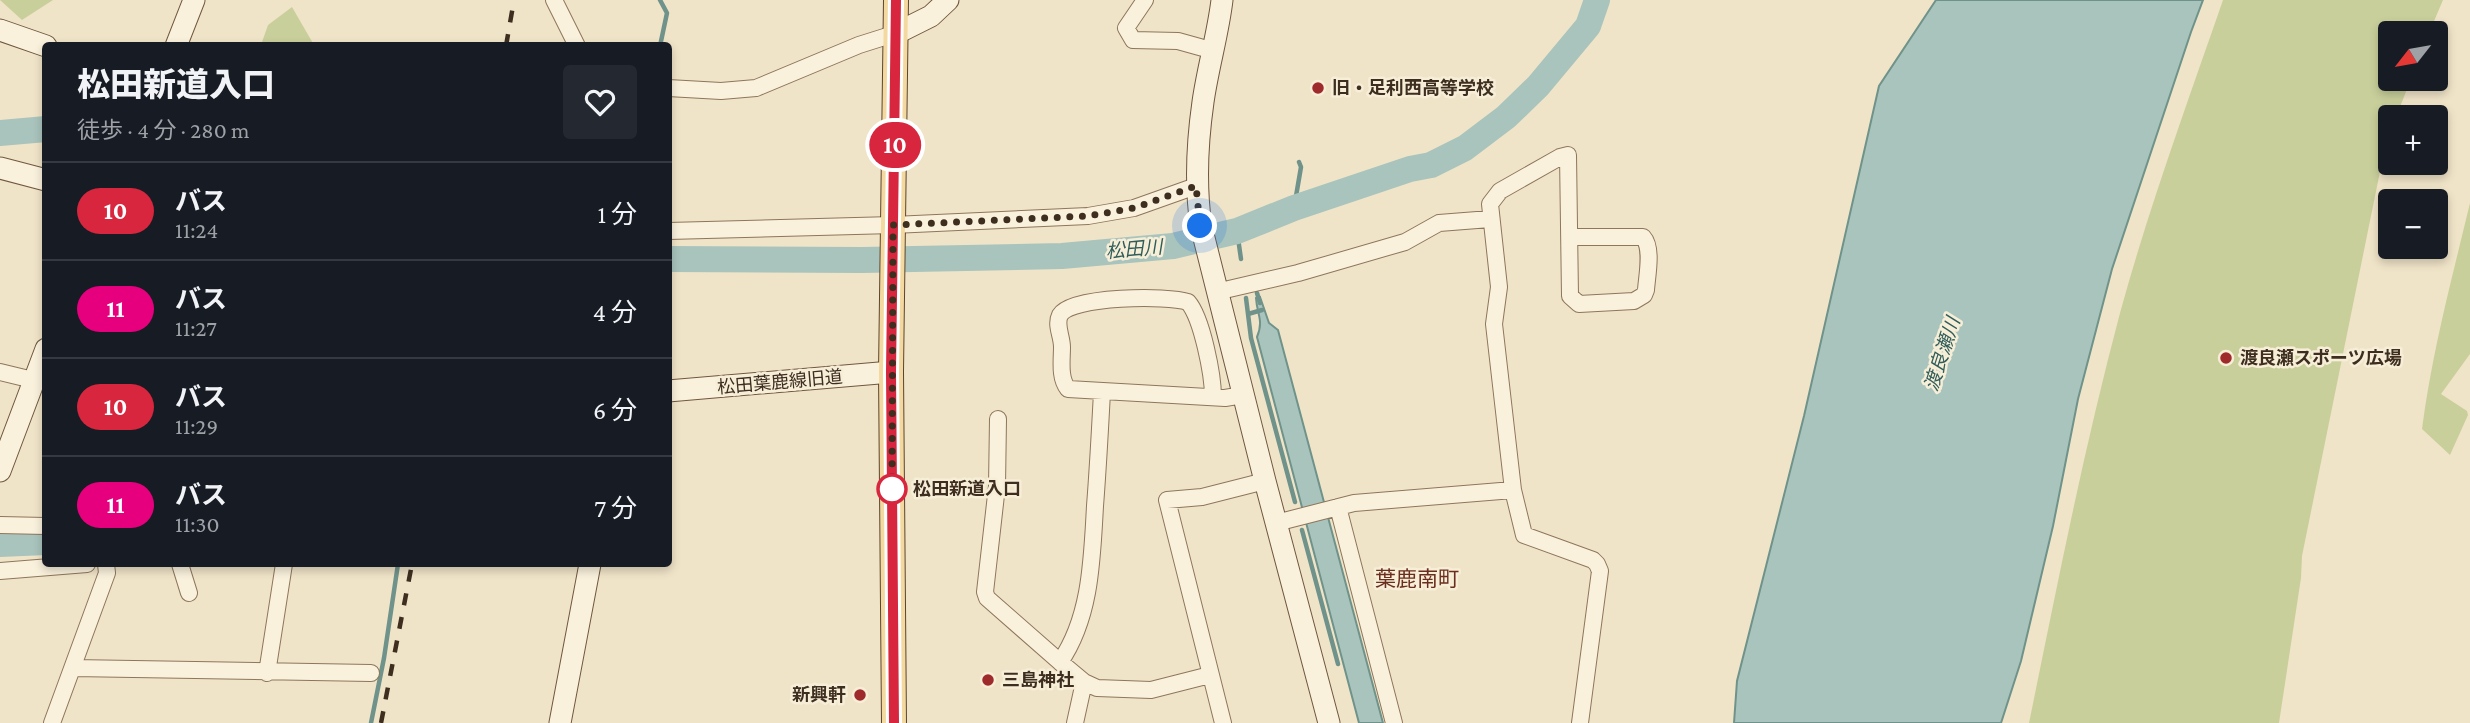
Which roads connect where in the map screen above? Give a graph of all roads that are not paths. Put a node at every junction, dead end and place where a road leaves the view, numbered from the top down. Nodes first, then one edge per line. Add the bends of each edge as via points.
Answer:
1 (194, 0) edge
2 (554, 0) edge
3 (896, 0) edge
4 (948, 0) edge
5 (1146, 0) edge
6 (1222, 0) edge
7 (0, 30) edge
8 (897, 33) junction
9 (178, 42) edge
10 (576, 42) edge
11 (42, 45) edge
12 (1214, 51) junction
13 (672, 88) edge
14 (0, 168) edge
15 (42, 179) edge
16 (1197, 191) junction
17 (1490, 219) junction
18 (893, 229) junction
19 (672, 231) edge
20 (1570, 237) junction
21 (1216, 292) junction
22 (42, 359) edge
23 (0, 372) edge
24 (891, 372) junction
25 (33, 380) junction
26 (672, 391) edge
27 (1102, 392) junction
28 (1243, 395) junction
29 (1213, 397) junction
30 (998, 419) dead end
31 (0, 471) edge
32 (1265, 481) junction
33 (1513, 490) junction
34 (1333, 509) junction
35 (1276, 523) junction
36 (0, 525) edge
37 (42, 526) edge
38 (50, 567) edge
39 (106, 567) edge
40 (181, 567) edge
41 (284, 567) edge
42 (589, 567) edge
43 (0, 571) edge
44 (189, 593) dead end
45 (1059, 662) junction
46 (73, 668) junction
47 (267, 673) junction
48 (370, 673) dead end
49 (1210, 675) junction
50 (1084, 682) junction
51 (52, 723) edge
52 (560, 723) edge
53 (894, 723) edge
54 (1075, 723) edge
55 (1223, 723) edge
56 (1329, 723) edge
57 (1394, 723) edge
58 (1580, 723) edge

1 - 9 street
2 - 10 street
3 - 8 main road
4 - 8 street via 931,16
5 - 12 street via 1126,28 1133,40 1178,41
6 - 12 street
7 - 11 street
8 - 13 street via 756,88
8 - 18 main road
12 - 16 street via 1202,111
14 - 15 street
16 - 18 street via 1088,216
16 - 21 street via 1200,226
17 - 20 street via 1490,204 1500,191 1568,155
17 - 21 street via 1439,223 1405,242
17 - 33 street via 1499,287 1494,324
18 - 19 street
18 - 24 main road
20 - 20 street via 1570,296 1579,304 1633,301 1644,295 1647,240
21 - 28 street
22 - 25 street
23 - 25 street
24 - 26 street, 松田葉鹿線旧道
24 - 53 main road
25 - 31 street
27 - 29 street
27 - 29 street via 1068,389 1064,384 1058,327 1061,313 1075,305 1123,298 1184,300 1196,315 1213,379
27 - 45 street via 1091,576 1078,627
28 - 29 street
28 - 32 street
30 - 45 street via 997,486 985,592
32 - 35 street
32 - 49 street via 1202,497 1167,500
33 - 34 street via 1354,503
33 - 58 street via 1524,535 1593,560 1600,571
34 - 35 street
34 - 57 street
35 - 56 street
36 - 37 street
38 - 43 street
39 - 46 street
40 - 44 street
41 - 47 street
42 - 52 street
45 - 50 street
46 - 47 street
46 - 51 street
47 - 48 street
49 - 50 street via 1151,690 1097,688
49 - 55 street
50 - 54 street

